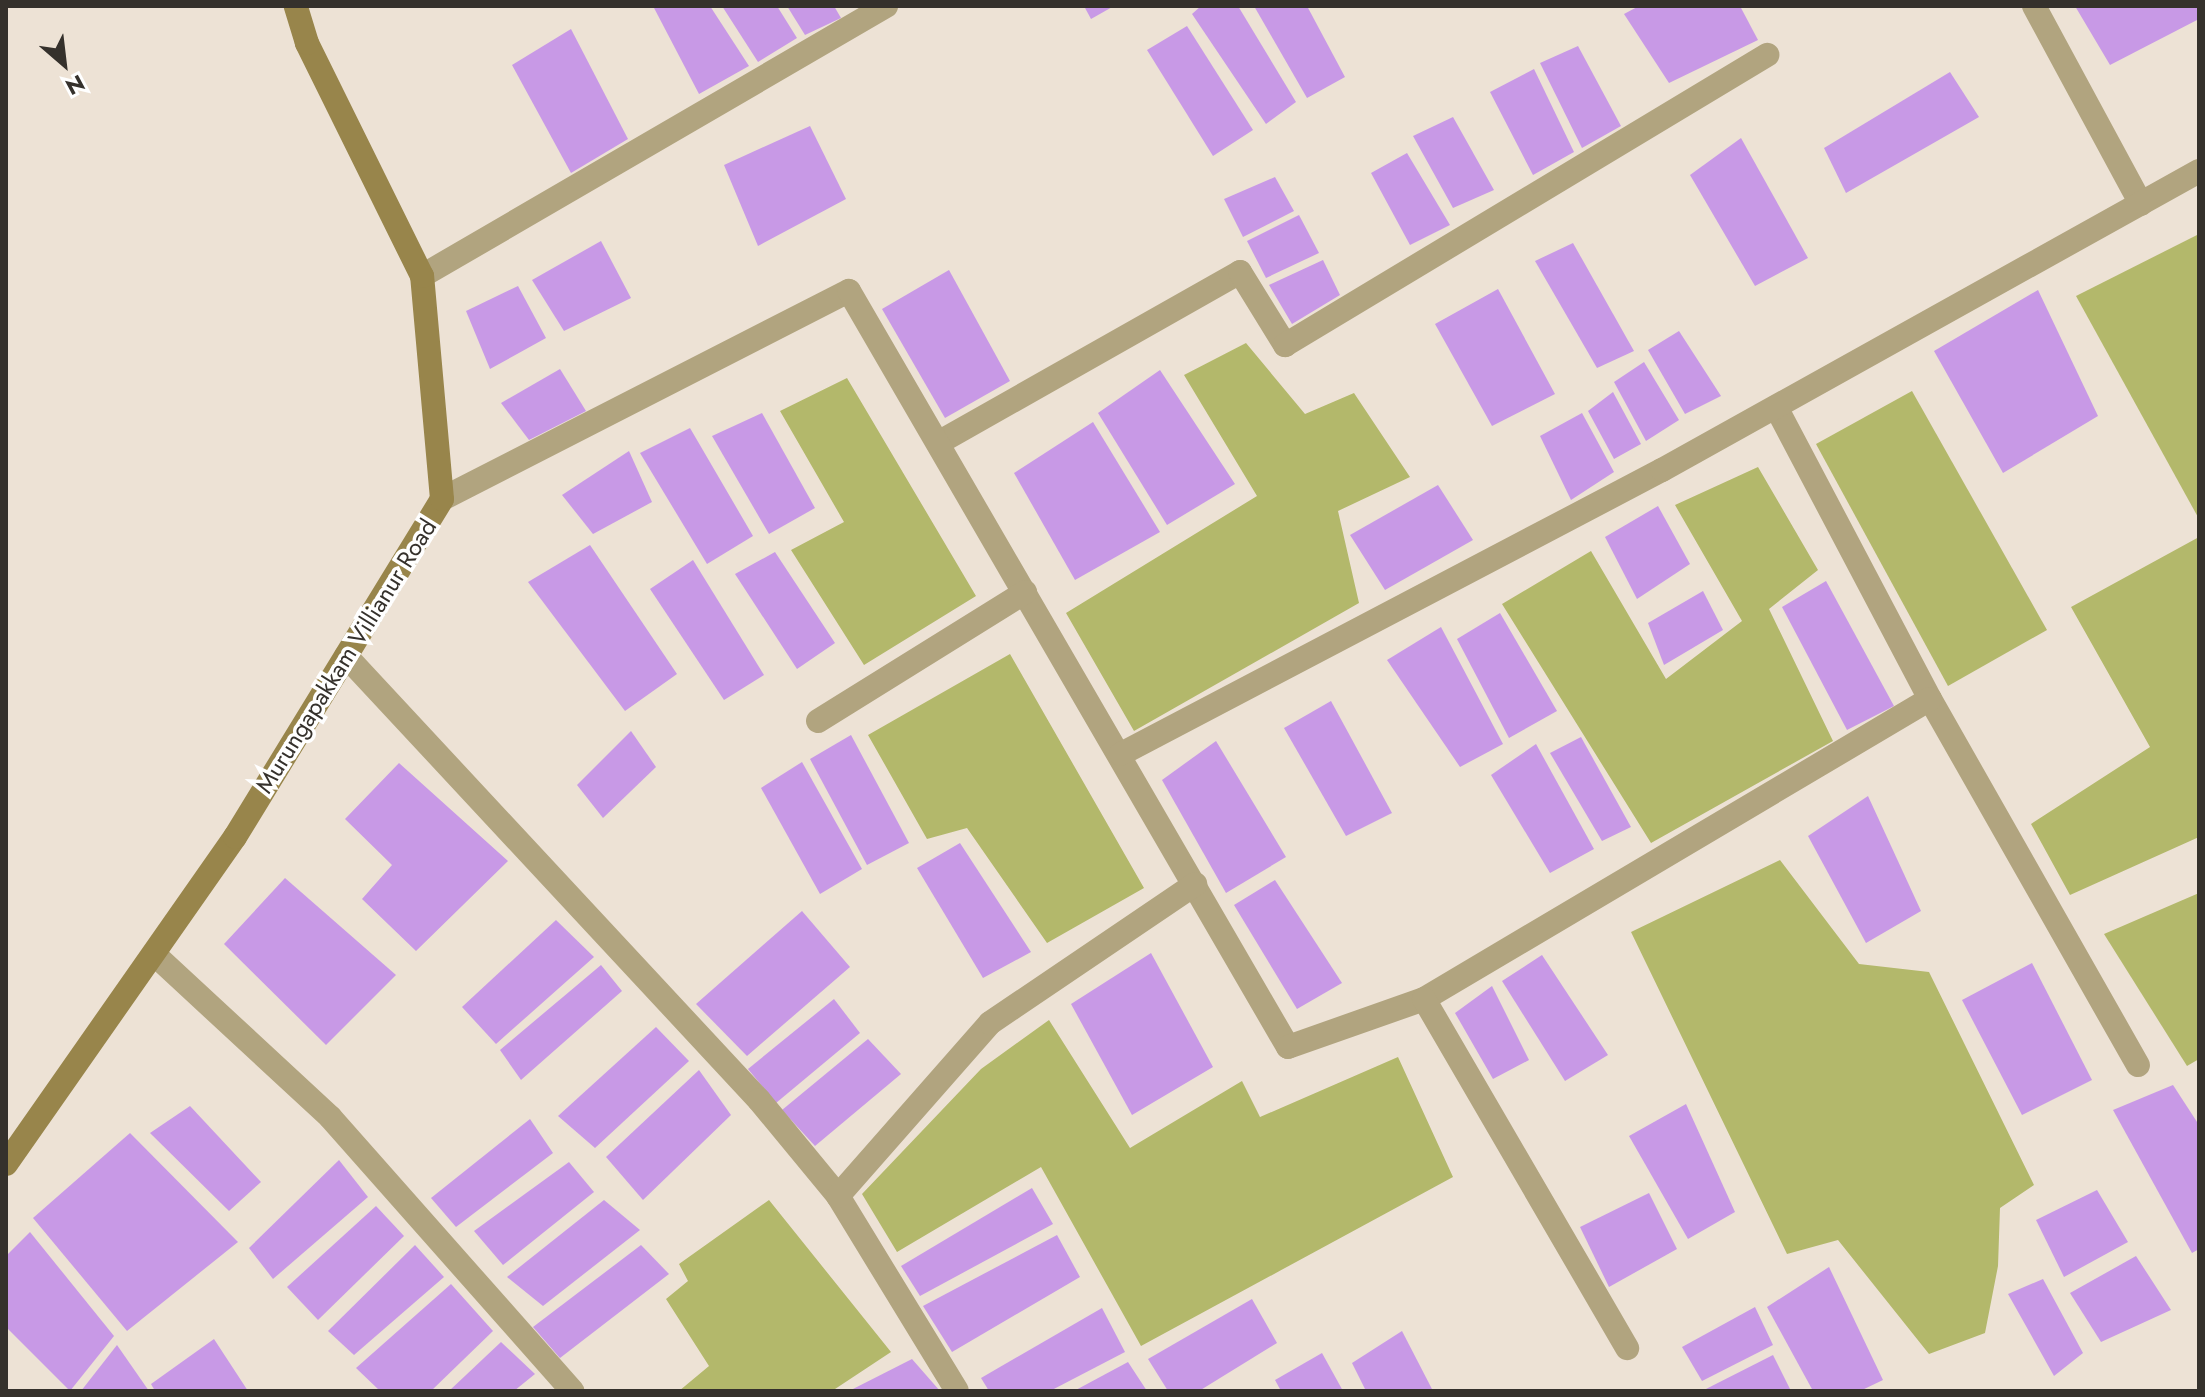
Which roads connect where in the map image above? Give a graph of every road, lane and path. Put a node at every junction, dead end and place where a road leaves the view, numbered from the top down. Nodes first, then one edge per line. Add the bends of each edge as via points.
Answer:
1 (296, 6) edge
2 (886, 6) edge
3 (2034, 6) edge
4 (1767, 55) dead end
5 (2199, 171) edge
6 (2141, 204) junction
7 (422, 276) junction
8 (1776, 407) junction
9 (938, 443) junction
10 (442, 499) junction
11 (1025, 592) junction
12 (346, 656) junction
13 (1930, 699) junction
14 (818, 721) dead end
15 (1121, 754) junction
16 (1195, 884) junction
17 (154, 954) junction
18 (1424, 999) junction
19 (2138, 1065) dead end
20 (6, 1164) edge
21 (838, 1196) junction
22 (1627, 1348) dead end
23 (572, 1391) edge
24 (957, 1391) edge

1 - 7 main road, Murungapakkam Villianur Road via 307,43
2 - 7 street
3 - 6 street
4 - 9 street via 1285,345 1240,272
5 - 6 street
6 - 8 street
7 - 10 main road, Murungapakkam Villianur Road
8 - 13 street
8 - 15 street
9 - 10 street via 849,291
9 - 11 street
10 - 12 main road, Murungapakkam Villianur Road
11 - 14 street
11 - 15 street
12 - 17 main road, Murungapakkam Villianur Road via 235,837
12 - 21 street via 759,1100
13 - 18 street
13 - 19 street
15 - 16 street
16 - 18 street via 1288,1047
16 - 21 street via 990,1023
17 - 20 main road, Murungapakkam Villianur Road
17 - 23 street via 330,1117
18 - 22 street
21 - 24 street

